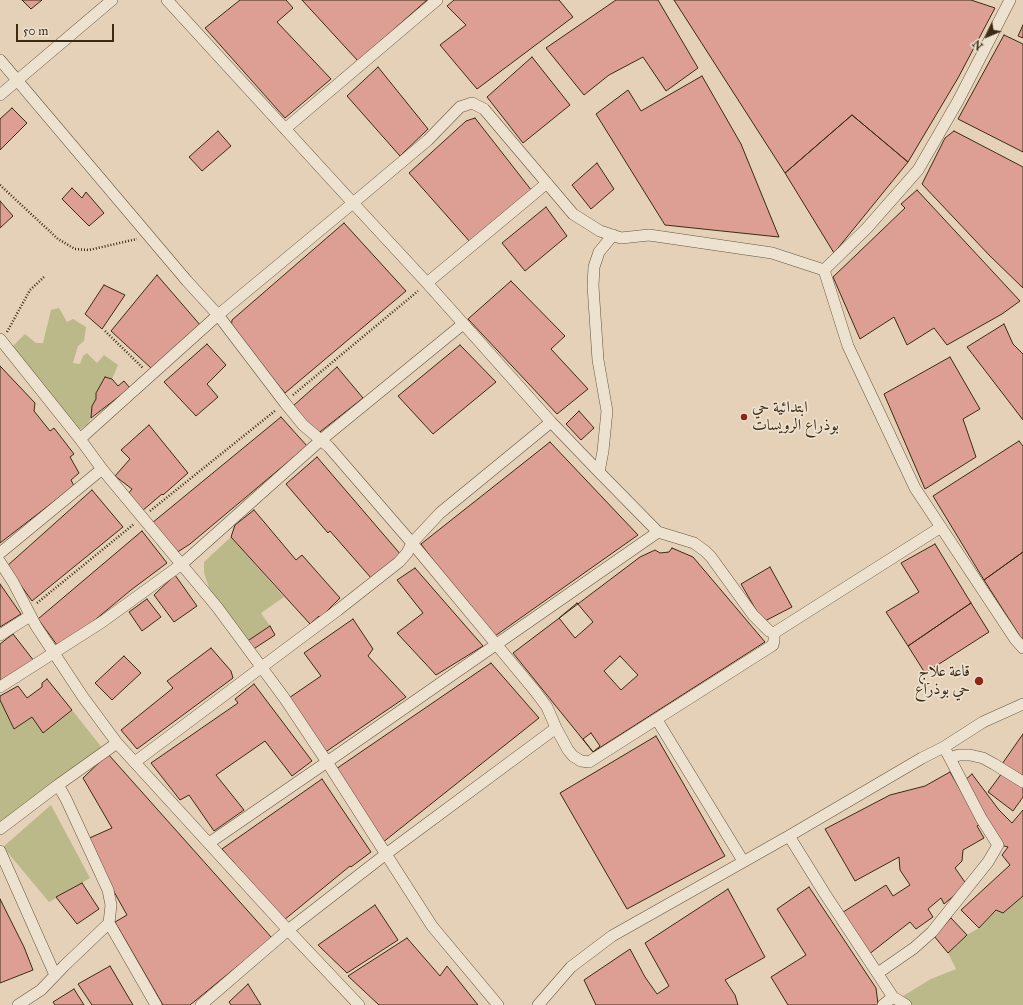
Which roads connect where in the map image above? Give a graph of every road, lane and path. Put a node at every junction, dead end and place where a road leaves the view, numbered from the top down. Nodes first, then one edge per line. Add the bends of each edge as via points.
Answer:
1 (112, 0) edge
2 (167, 0) edge
3 (437, 0) edge
4 (1010, 0) edge
5 (0, 60) edge
6 (18, 81) junction
7 (0, 95) edge
8 (286, 129) junction
9 (547, 183) junction
10 (0, 185) edge
11 (353, 203) junction
12 (149, 235) junction
13 (613, 235) junction
14 (824, 270) junction
15 (44, 277) dead end
16 (427, 284) junction
17 (218, 315) junction
18 (463, 324) junction
19 (105, 331) dead end
20 (1, 342) edge
21 (151, 375) junction
22 (285, 403) junction
23 (551, 422) junction
24 (80, 439) junction
25 (321, 440) junction
26 (102, 469) junction
27 (599, 472) junction
28 (142, 518) junction
29 (941, 526) junction
30 (658, 532) junction
31 (412, 543) junction
32 (0, 553) edge
33 (0, 562) edge
34 (182, 564) junction
35 (29, 614) junction
36 (774, 633) junction
37 (0, 635) edge
38 (496, 644) junction
39 (1023, 648) edge
40 (54, 654) junction
41 (262, 668) junction
42 (0, 687) edge
43 (1023, 704) edge
44 (657, 720) junction
45 (556, 728) junction
46 (117, 742) junction
47 (944, 747) junction
48 (950, 758) junction
49 (135, 762) junction
50 (327, 762) junction
51 (1023, 782) edge
52 (58, 785) junction
53 (0, 828) edge
54 (789, 836) junction
55 (209, 843) junction
56 (0, 851) edge
57 (386, 854) junction
58 (743, 861) junction
59 (109, 923) junction
60 (288, 930) junction
61 (878, 973) junction
62 (55, 975) junction
63 (893, 997) junction
64 (18, 1005) edge
65 (156, 1005) edge
66 (201, 1005) edge
67 (359, 1005) edge
68 (498, 1005) edge
69 (538, 1005) edge
70 (883, 1005) edge
71 (906, 1005) edge

1 - 6 street
2 - 8 street
3 - 8 street
4 - 14 street via 918,170 868,228
5 - 6 street
6 - 7 street
6 - 12 street
8 - 11 street
9 - 11 street via 484,109 472,103 460,107 428,140
9 - 13 street via 573,214 600,231
9 - 16 street
10 - 12 path via 58,239 75,249 89,250 111,246
11 - 16 street
11 - 17 street
12 - 17 street
13 - 14 street via 621,238 648,235 772,252
13 - 27 street via 599,252 594,267 598,360 607,411
14 - 29 street via 848,346 915,488
15 - 20 path via 30,290
16 - 18 street
16 - 22 path
17 - 21 street
17 - 22 street
18 - 23 street
18 - 25 street
19 - 21 path
20 - 24 street
21 - 24 street
22 - 25 street via 303,425
22 - 28 path
23 - 27 street
23 - 31 street via 440,513
24 - 26 street
25 - 31 street
25 - 34 street
26 - 28 street
26 - 32 street
27 - 30 street
28 - 34 street
28 - 35 path
29 - 36 street
29 - 39 street
30 - 36 street via 694,543 705,551 753,614 765,628
30 - 38 street
31 - 38 street
31 - 41 street via 399,562
33 - 35 street
34 - 40 street
34 - 41 street
35 - 37 street
35 - 40 street
36 - 44 street via 773,645
38 - 45 street via 536,691 547,707
38 - 50 street
40 - 42 street
40 - 46 street
41 - 49 street
41 - 50 street
43 - 47 street via 983,722
44 - 45 street via 589,762 573,756
44 - 58 street
45 - 57 street
46 - 49 street
46 - 52 street
47 - 48 street
47 - 54 street
48 - 51 street via 970,754 983,758
48 - 61 street via 997,847 932,932
49 - 55 street
50 - 55 street
50 - 57 street
52 - 53 street
52 - 59 street via 108,890 111,905
54 - 58 street
54 - 61 street
55 - 60 street
56 - 62 street
57 - 60 street
57 - 68 street via 432,926
58 - 69 street via 612,936 571,967
59 - 62 street
59 - 65 street
60 - 66 street
60 - 67 street
61 - 63 street
62 - 64 street via 41,990
63 - 70 street
63 - 71 street

